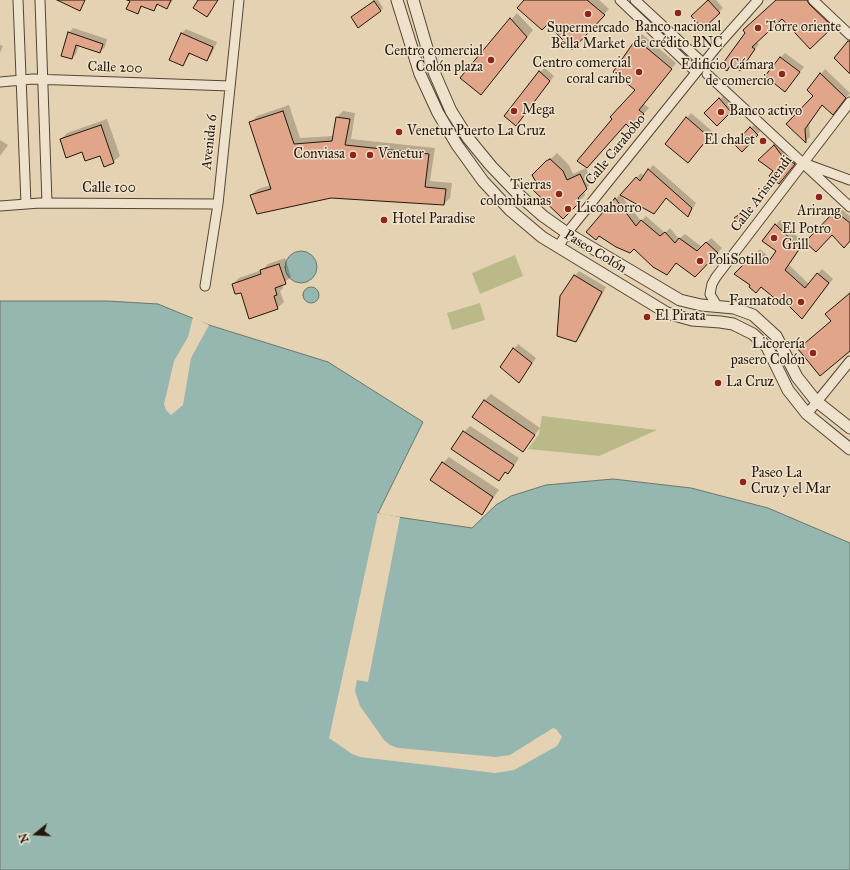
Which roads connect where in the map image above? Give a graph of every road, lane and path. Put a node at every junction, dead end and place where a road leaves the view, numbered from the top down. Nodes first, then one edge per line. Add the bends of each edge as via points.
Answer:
1 (18, 0) edge
2 (40, 0) edge
3 (239, 0) edge
4 (397, 0) edge
5 (413, 0) edge
6 (620, 0) edge
7 (635, 0) edge
8 (758, 0) edge
9 (813, 0) edge
10 (850, 35) edge
11 (703, 63) junction
12 (696, 72) junction
13 (707, 74) junction
14 (21, 80) junction
15 (43, 80) junction
16 (0, 82) edge
17 (230, 86) junction
18 (850, 102) edge
19 (803, 163) junction
20 (850, 180) edge
21 (48, 203) junction
22 (26, 204) junction
23 (218, 204) junction
24 (0, 206) edge
25 (850, 207) edge
26 (567, 233) junction
27 (558, 247) junction
28 (204, 286) dead end
29 (686, 302) junction
30 (717, 306) junction
31 (678, 318) junction
32 (850, 361) edge
33 (816, 401) junction
34 (807, 414) junction
35 (850, 428) edge
36 (850, 450) edge

1 - 14 street
2 - 15 street
3 - 17 street, Avenida 6
4 - 27 street, Paseo Colón via 424,86 457,145 505,204 542,237
5 - 26 street, Paseo Colón via 434,72 451,111 465,133 491,166 518,194
6 - 12 street
7 - 11 street
8 - 11 street, Calle Carabobo
9 - 10 street
11 - 12 street, Calle Carabobo
11 - 13 street
12 - 13 street
12 - 26 street, Calle Carabobo
13 - 19 street
14 - 15 street, Calle 200
14 - 16 street, Calle 200
14 - 22 street
15 - 17 street, Calle 200
15 - 21 street
17 - 23 street, Avenida 6
18 - 19 street, Calle Arismendi
19 - 20 street
19 - 25 street
19 - 30 street, Calle Arismendi via 712,284 710,294
21 - 22 street, Calle 100
21 - 23 street, Calle 100
22 - 24 street, Calle 100
23 - 28 street, Avenida 6
26 - 27 street, Calle Carabobo
26 - 29 street, Paseo Colón
27 - 31 street, Paseo Colón
29 - 30 street, Paseo Colón
29 - 31 street
30 - 33 street, Paseo Colón via 734,308 753,315 768,327 782,345 797,377
31 - 34 street, Paseo Colón via 726,323 753,334 767,347 788,390
32 - 33 street
33 - 34 street
33 - 35 street, Paseo Colón
34 - 36 street, Paseo Colón

